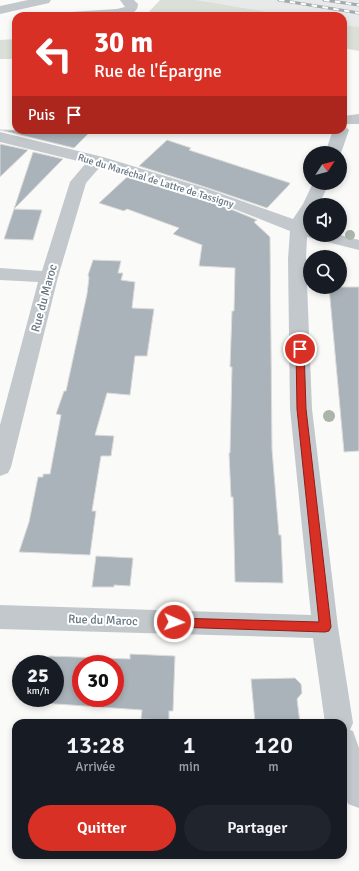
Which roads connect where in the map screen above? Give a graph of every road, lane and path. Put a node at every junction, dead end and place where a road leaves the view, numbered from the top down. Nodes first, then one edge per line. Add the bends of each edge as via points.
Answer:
1 (45, 0) edge
2 (126, 0) edge
3 (0, 10) edge
4 (121, 12) edge
5 (12, 19) edge
6 (0, 20) edge
7 (341, 134) edge
8 (0, 137) edge
9 (336, 146) edge
10 (97, 160) junction
11 (303, 230) edge
12 (305, 242) edge
13 (347, 242) edge
14 (359, 245) edge
15 (0, 274) edge
16 (49, 277) junction
17 (0, 467) edge
18 (0, 617) edge
19 (325, 627) junction
20 (337, 719) edge
21 (347, 758) edge
22 (359, 793) edge

1 - 3 street
2 - 4 street via 132,4 131,9
5 - 6 street
7 - 9 street
8 - 10 street, Rue du Maréchal de Lattre de Tassigny
10 - 11 street, Rue du Maréchal de Lattre de Tassigny via 269,216
10 - 16 street, Rue du Maroc via 78,182
12 - 19 street via 297,259 301,409
13 - 14 street, Rue du Maréchal de Lattre de Tassigny
15 - 16 street
16 - 17 street, Rue du Maroc
18 - 19 street, Rue du Maroc
19 - 20 street
21 - 22 street

